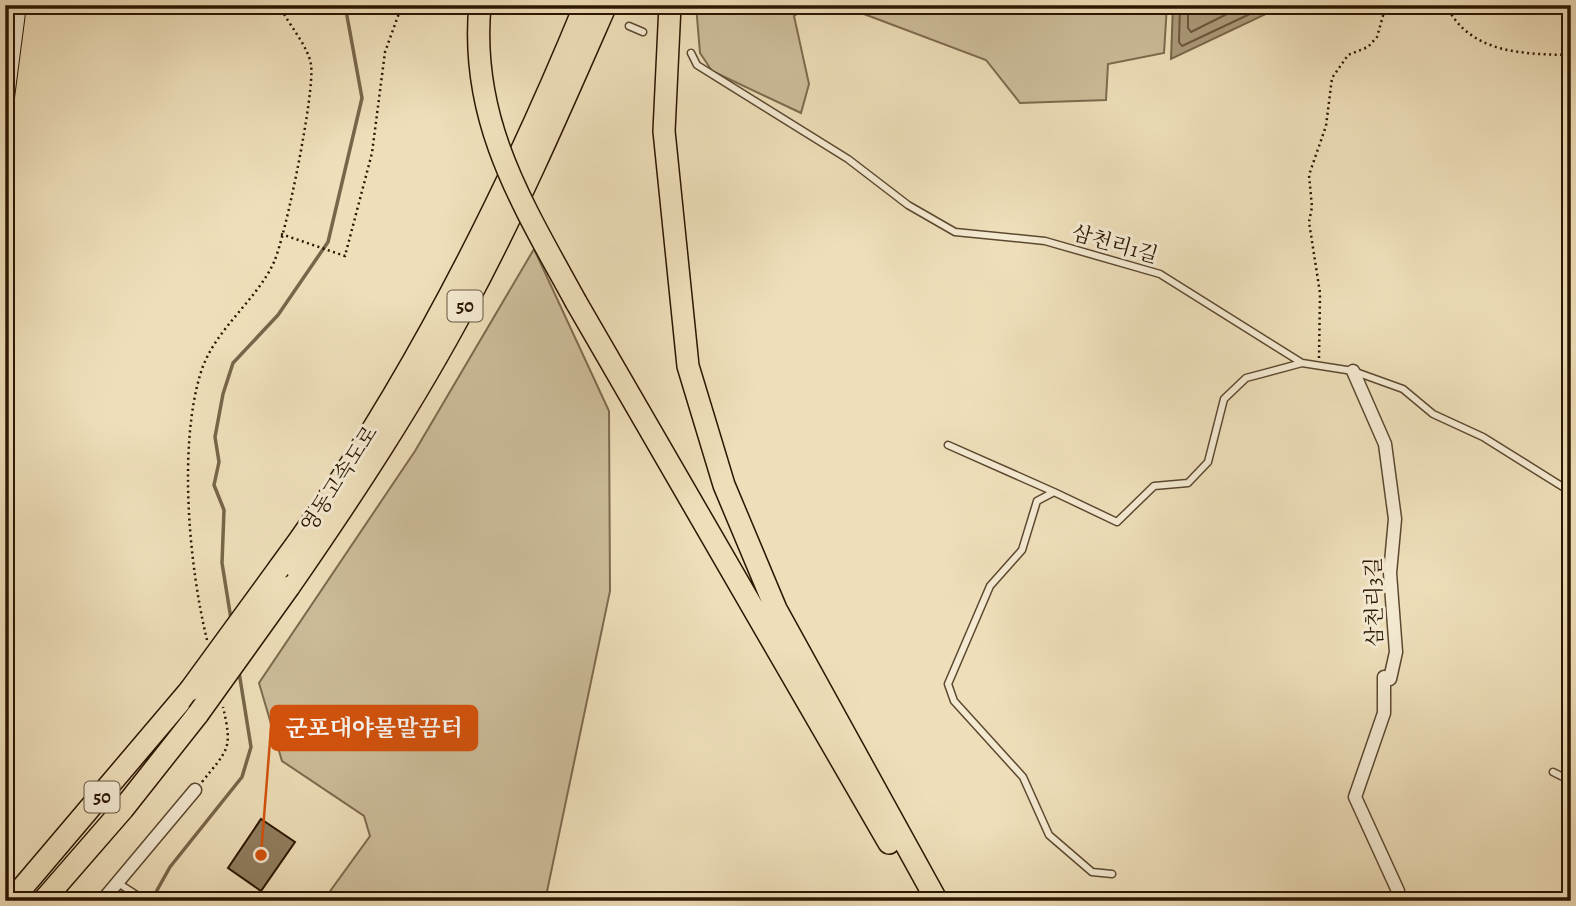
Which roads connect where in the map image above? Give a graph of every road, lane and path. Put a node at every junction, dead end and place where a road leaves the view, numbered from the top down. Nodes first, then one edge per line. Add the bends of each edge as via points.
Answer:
1 (18, 5) edge
2 (283, 5) edge
3 (402, 5) edge
4 (480, 5) edge
5 (585, 5) edge
6 (606, 5) edge
7 (670, 5) edge
8 (1386, 5) edge
9 (1446, 5) edge
10 (629, 26) dead end
11 (643, 32) dead end
12 (691, 53) dead end
13 (1571, 55) edge
14 (5, 105) edge
15 (281, 234) junction
16 (1302, 363) junction
17 (1319, 366) junction
18 (1353, 371) junction
19 (948, 445) dead end
20 (1054, 492) junction
21 (1571, 492) edge
22 (207, 642) dead end
23 (220, 695) dead end
24 (1553, 772) dead end
25 (1571, 781) edge
26 (195, 790) joint
27 (1112, 874) dead end
28 (118, 883) junction
29 (11, 901) edge
30 (43, 901) edge
31 (102, 901) edge
32 (146, 901) edge
33 (921, 901) edge
34 (936, 901) edge
35 (1397, 901) edge

1 - 14 street
2 - 15 path via 311,64 308,110
3 - 15 path via 385,52 372,153 345,256
4 - 33 highway, bridge via 479,66 492,132 505,168 576,302
5 - 29 highway, 영동고속도로 / 50, bridge via 463,270 355,456 190,690
6 - 30 highway, 영동고속도로 / 50, bridge via 509,220 414,395 289,587 198,714 124,809
7 - 34 highway via 664,131 692,379 724,485 776,609
8 - 17 path via 1377,37 1368,47 1348,55 1332,78 1325,126 1309,175 1309,222 1320,293
9 - 13 path via 1462,31 1495,47 1518,53
10 - 11 lane
12 - 16 lane, 삼천리1길 via 697,65 956,232 1045,242 1160,274
15 - 22 path via 274,263 213,345 201,372 189,439 191,533
16 - 17 lane, 삼천리1길
16 - 20 lane via 1246,379 1224,399 1208,462 1188,483 1154,486 1117,522
17 - 18 lane, 삼천리1길
18 - 21 lane, 삼천리1길 via 1403,389 1433,414 1483,438
18 - 35 street, 삼천리3길 via 1385,444 1395,519 1390,573 1396,652 1390,678 1384,677 1384,713 1355,797 1398,891
19 - 20 lane
20 - 27 lane via 1037,501 1022,550 990,586 948,684 954,701 1023,777 1049,835 1092,872
23 - 26 path via 228,748
24 - 25 lane
26 - 28 street
28 - 31 street
28 - 32 lane

